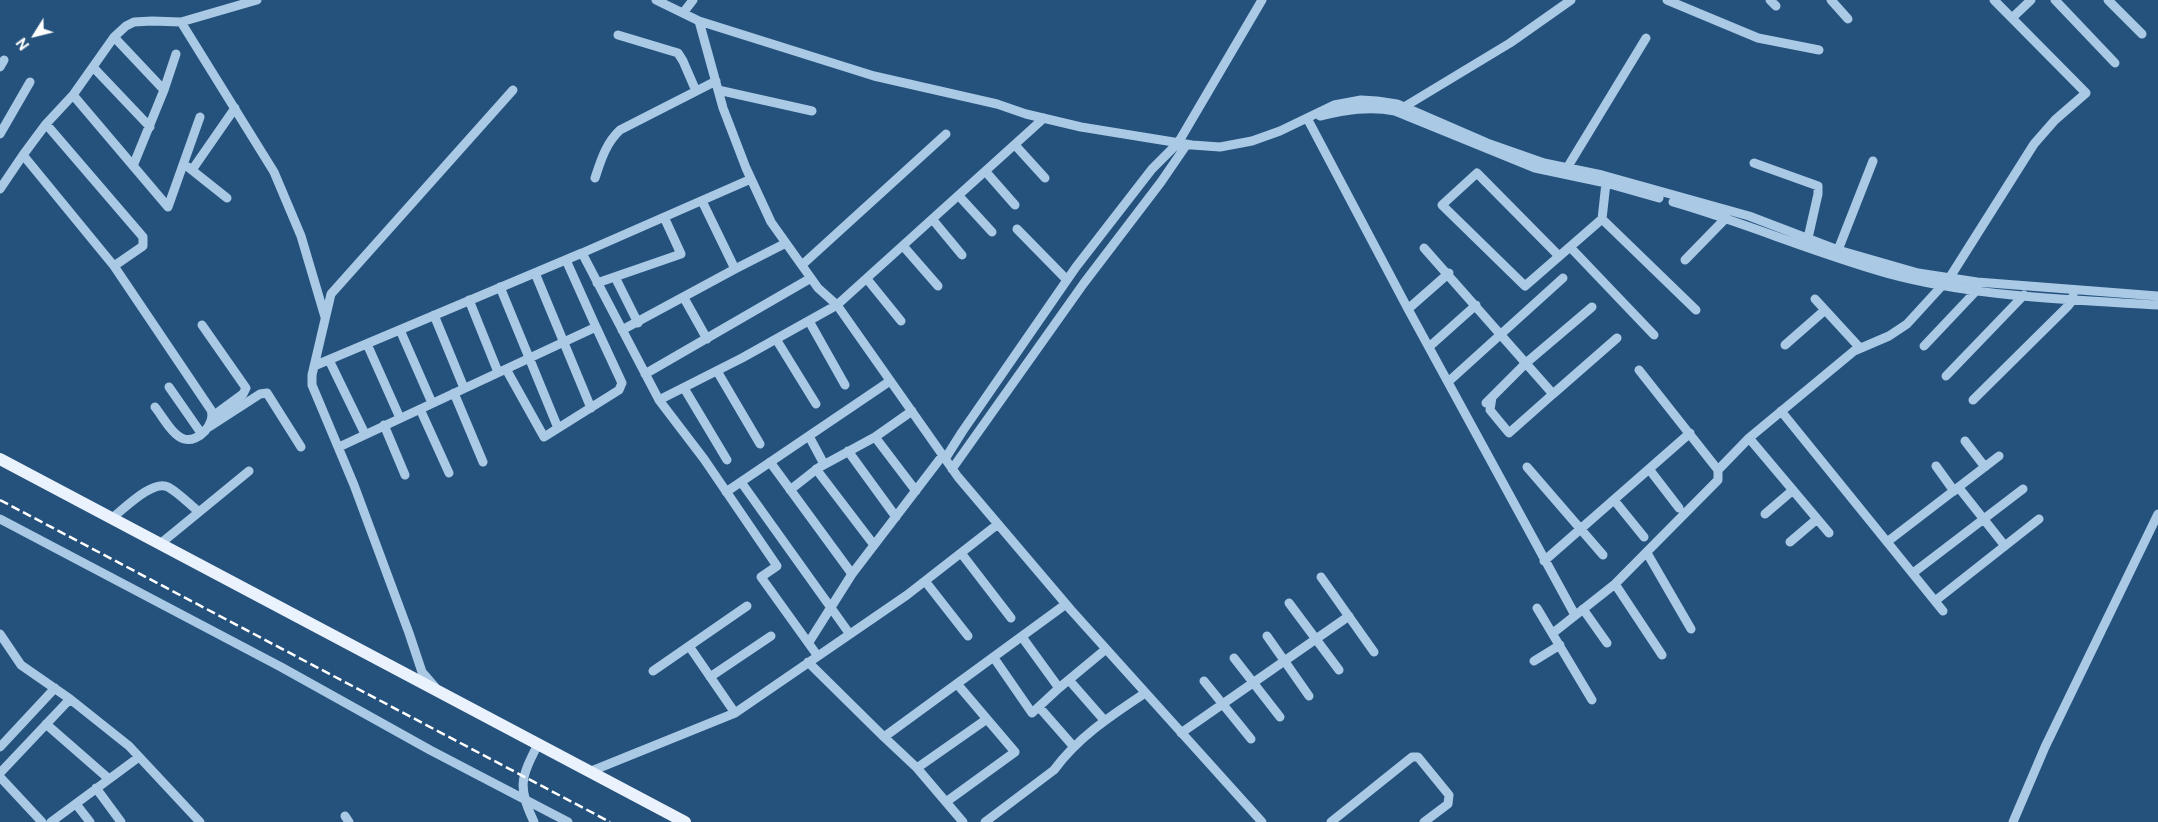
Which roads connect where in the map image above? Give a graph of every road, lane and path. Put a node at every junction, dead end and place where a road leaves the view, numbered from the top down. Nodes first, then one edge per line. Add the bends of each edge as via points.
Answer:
1 (256, 0) edge
2 (656, 0) edge
3 (692, 0) edge
4 (1262, 0) edge
5 (1571, 0) edge
6 (1668, 0) edge
7 (1830, 0) edge
8 (1994, 0) edge
9 (2031, 0) edge
10 (2055, 0) edge
11 (2108, 0) edge
12 (683, 13) junction
13 (1848, 18) dead end
14 (2012, 18) junction
15 (698, 21) junction
16 (181, 22) junction
17 (2142, 34) dead end
18 (618, 35) dead end
19 (114, 37) junction
20 (1646, 38) dead end
21 (1819, 50) dead end
22 (176, 54) dead end
23 (2115, 63) dead end
24 (93, 66) junction
25 (30, 82) dead end
26 (717, 86) junction
27 (164, 90) junction
28 (514, 90) dead end
29 (696, 91) junction
30 (73, 95) junction
31 (235, 108) junction
32 (812, 111) dead end
33 (1403, 111) junction
34 (200, 117) dead end
35 (1044, 118) junction
36 (1308, 118) junction
37 (46, 124) junction
38 (150, 127) junction
39 (0, 134) edge
40 (946, 134) dead end
41 (1182, 143) junction
42 (1015, 145) junction
43 (23, 155) junction
44 (1873, 160) dead end
45 (1754, 162) dead end
46 (184, 163) junction
47 (133, 166) junction
48 (1567, 168) junction
49 (192, 170) junction
50 (986, 172) junction
51 (1593, 177) junction
52 (594, 178) dead end
53 (1045, 178) dead end
54 (2, 179) edge
55 (751, 179) junction
56 (1606, 183) junction
57 (0, 189) edge
58 (959, 196) junction
59 (227, 198) dead end
60 (702, 200) junction
61 (1015, 205) dead end
62 (664, 217) junction
63 (1726, 218) junction
64 (1602, 219) junction
65 (933, 220) junction
66 (1017, 229) dead end
67 (992, 232) dead end
68 (1808, 238) junction
69 (786, 243) junction
70 (904, 246) junction
71 (1570, 247) junction
72 (1424, 248) dead end
73 (1838, 250) junction
74 (582, 253) junction
75 (962, 255) dead end
76 (1559, 256) junction
77 (566, 260) junction
78 (1685, 260) dead end
79 (802, 265) junction
80 (114, 266) junction
81 (736, 269) junction
82 (535, 273) junction
83 (1449, 274) junction
84 (615, 277) junction
85 (811, 278) junction
86 (1563, 278) dead end
87 (867, 279) junction
88 (1067, 280) junction
89 (1947, 281) junction
90 (597, 283) junction
91 (938, 286) dead end
92 (500, 287) junction
93 (2073, 288) junction
94 (1977, 290) junction
95 (2024, 295) junction
96 (2158, 296) edge
97 (684, 298) junction
98 (1815, 299) dead end
99 (469, 300) junction
100 (2072, 300) junction
101 (837, 305) junction
102 (1476, 305) junction
103 (2158, 305) edge
104 (1592, 307) dead end
105 (1408, 309) junction
106 (1696, 310) dead end
107 (1825, 310) junction
108 (434, 315) junction
109 (325, 320) junction
110 (809, 321) junction
111 (901, 321) dead end
112 (638, 322) junction
113 (202, 326) dead end
114 (596, 327) junction
115 (400, 330) junction
116 (622, 330) junction
117 (1500, 333) junction
118 (1654, 335) dead end
119 (1617, 338) dead end
120 (707, 339) junction
121 (776, 339) junction
122 (563, 342) junction
123 (367, 344) junction
124 (1785, 345) dead end
125 (1924, 346) dead end
126 (1429, 347) junction
127 (1860, 348) junction
128 (530, 358) junction
129 (329, 360) junction
130 (1526, 363) junction
131 (314, 366) junction
132 (502, 370) junction
133 (1638, 370) dead end
134 (717, 371) junction
135 (645, 374) junction
136 (1946, 376) dead end
137 (890, 381) junction
138 (1448, 382) junction
139 (845, 385) dead end
140 (169, 386) dead end
141 (464, 388) junction
142 (684, 388) junction
143 (454, 393) junction
144 (1553, 394) junction
145 (659, 400) junction
146 (1973, 400) dead end
147 (432, 403) junction
148 (816, 404) dead end
149 (155, 407) dead end
150 (591, 408) junction
151 (420, 409) junction
152 (912, 411) junction
153 (1781, 411) junction
154 (213, 416) junction
155 (400, 418) junction
156 (384, 425) junction
157 (209, 427) junction
158 (558, 428) junction
159 (201, 433) junction
160 (365, 434) junction
161 (1690, 434) junction
162 (809, 436) junction
163 (875, 437) junction
164 (1749, 438) junction
165 (1965, 441) dead end
166 (760, 444) dead end
167 (339, 446) junction
168 (302, 447) dead end
169 (848, 451) junction
170 (2000, 456) dead end
171 (944, 457) junction
172 (0, 459) edge
173 (727, 460) dead end
174 (483, 462) dead end
175 (770, 462) junction
176 (824, 464) junction
177 (1936, 466) dead end
178 (1527, 467) dead end
179 (1985, 467) junction
180 (816, 469) junction
181 (952, 469) junction
182 (1649, 469) junction
183 (1718, 470) junction
184 (249, 471) dead end
185 (449, 473) dead end
186 (405, 476) dead end
187 (741, 482) junction
188 (1956, 489) junction
189 (2023, 489) dead end
190 (790, 490) junction
191 (1793, 490) junction
192 (726, 492) junction
193 (916, 492) junction
194 (1614, 500) junction
195 (1679, 508) dead end
196 (199, 512) junction
197 (1764, 514) dead end
198 (2158, 514) edge
199 (896, 517) junction
200 (112, 518) junction
201 (0, 519) edge
202 (1817, 519) junction
203 (1984, 519) junction
204 (2039, 519) dead end
205 (998, 524) junction
206 (1580, 530) junction
207 (1830, 533) dead end
208 (1644, 537) dead end
209 (1790, 542) dead end
210 (1887, 542) junction
211 (160, 544) junction
212 (874, 545) junction
213 (2005, 546) junction
214 (1647, 553) junction
215 (961, 554) junction
216 (1603, 555) dead end
217 (1544, 561) junction
218 (1913, 573) junction
219 (852, 574) junction
220 (1321, 577) dead end
221 (925, 581) junction
222 (1615, 584) junction
223 (1935, 601) junction
224 (1289, 602) dead end
225 (1066, 604) junction
226 (747, 606) dead end
227 (831, 607) junction
228 (1537, 608) dead end
229 (1583, 609) junction
230 (1943, 611) dead end
231 (1348, 616) junction
232 (1574, 616) junction
233 (1011, 618) dead end
234 (1691, 629) dead end
235 (849, 633) junction
236 (1553, 633) junction
237 (0, 634) edge
238 (771, 636) dead end
239 (968, 636) dead end
240 (1267, 636) dead end
241 (1022, 637) junction
242 (1316, 640) junction
243 (809, 642) junction
244 (1607, 643) dead end
245 (689, 646) junction
246 (1560, 646) junction
247 (1106, 650) junction
248 (1374, 652) dead end
249 (817, 655) junction
250 (1662, 655) dead end
251 (994, 658) junction
252 (1234, 658) dead end
253 (1534, 661) dead end
254 (808, 662) junction
255 (1284, 662) junction
256 (1339, 670) dead end
257 (653, 671) dead end
258 (710, 677) junction
259 (1069, 680) junction
260 (1204, 681) dead end
261 (1254, 683) junction
262 (958, 685) junction
263 (55, 688) junction
264 (1059, 688) junction
265 (438, 692) junction
266 (1145, 693) junction
267 (1309, 696) dead end
268 (70, 699) junction
269 (1592, 700) dead end
270 (1224, 704) junction
271 (1039, 707) junction
272 (735, 713) junction
273 (1280, 717) dead end
274 (987, 719) junction
275 (1104, 720) junction
276 (46, 724) junction
277 (1181, 733) junction
278 (884, 737) junction
279 (1250, 739) dead end
280 (538, 744) junction
281 (0, 747) edge
282 (1074, 748) junction
283 (139, 757) junction
284 (917, 768) junction
285 (589, 772) junction
286 (0, 773) edge
287 (0, 778) edge
288 (109, 779) junction
289 (96, 788) junction
290 (523, 799) junction
291 (946, 802) junction
292 (76, 804) junction
293 (42, 822) edge
294 (51, 822) edge
295 (90, 822) edge
296 (121, 822) edge
297 (200, 822) edge
298 (534, 822) edge
299 (568, 822) edge
300 (685, 822) edge
301 (963, 822) edge
302 (985, 822) edge
303 (1262, 822) edge
304 (1331, 822) edge
305 (1424, 822) edge
306 (2013, 822) edge

1 - 16 street
2 - 12 street
3 - 12 street
4 - 41 street
5 - 33 street
6 - 21 street via 1758,38
7 - 13 street
8 - 14 street
9 - 14 street
10 - 23 street
11 - 17 street
12 - 15 street
14 - 89 street via 2086,93 2034,144
15 - 26 street
15 - 35 street via 874,76
16 - 19 street via 134,22
16 - 31 street
18 - 29 street via 678,53
19 - 24 street
19 - 27 street
20 - 48 street
22 - 27 street
24 - 30 street
24 - 38 street
25 - 39 street
26 - 29 street
26 - 32 street
26 - 55 street
27 - 38 street
28 - 109 street via 342,280 331,294
29 - 52 street via 620,130 604,151
30 - 37 street
30 - 47 street
31 - 49 street
31 - 109 street via 286,196
33 - 36 street via 1377,101 1361,100 1334,105
33 - 48 street via 1544,163
33 - 51 street via 1535,168
34 - 46 street
35 - 41 street
35 - 42 street
36 - 41 street via 1252,141 1220,147
36 - 105 street
37 - 43 street
37 - 80 street via 143,237 143,246
38 - 47 street
40 - 79 street
41 - 88 street via 1152,170
41 - 181 street
42 - 50 street
42 - 53 street
43 - 54 street
43 - 80 street
44 - 73 street
45 - 68 street via 1818,186
46 - 47 street via 168,207
46 - 49 street
48 - 51 street
49 - 59 street
50 - 58 street
50 - 61 street
51 - 56 street
51 - 68 street via 1749,216
54 - 57 street
55 - 60 street
55 - 69 street via 770,222
56 - 63 street
56 - 64 street
58 - 65 street
58 - 67 street
60 - 62 street
60 - 81 street
62 - 74 street
62 - 84 street via 681,254
63 - 78 street
63 - 89 street via 1838,258 1900,276
64 - 71 street
64 - 106 street
65 - 70 street
65 - 75 street
66 - 88 street
68 - 73 street
69 - 79 street
69 - 81 street
70 - 87 street
70 - 91 street
71 - 76 street
71 - 118 street
72 - 83 street
73 - 89 street
74 - 77 street
74 - 90 street
76 - 76 street via 1525,286 1442,205 1477,173
77 - 82 street
77 - 114 street
79 - 85 street
80 - 154 street
81 - 97 street
82 - 92 street
82 - 122 street
83 - 102 street
83 - 105 street
84 - 90 street
84 - 112 street
85 - 101 street
85 - 120 street
86 - 117 street
87 - 101 street
87 - 111 street
88 - 171 street
89 - 93 street
89 - 94 street
89 - 127 street via 1907,324 1889,336
90 - 116 street
92 - 99 street
92 - 128 street
93 - 96 street
93 - 100 street
94 - 95 street
94 - 125 street
95 - 100 street
95 - 136 street
97 - 112 street
97 - 120 street
98 - 107 street
99 - 108 street
99 - 132 street
100 - 103 street
100 - 146 street
101 - 110 street
101 - 137 street
102 - 117 street
102 - 126 street
104 - 130 street
105 - 126 street
107 - 124 street
107 - 127 street
108 - 115 street
108 - 141 street
109 - 131 street
110 - 121 street
110 - 139 street
112 - 116 street
113 - 154 street via 246,388 243,394
114 - 122 street
114 - 150 street via 622,383 619,390
115 - 123 street
115 - 147 street
116 - 135 street
117 - 130 street
117 - 138 street
119 - 144 street
120 - 135 street
121 - 134 street
121 - 148 street
122 - 128 street
122 - 150 street
123 - 129 street
123 - 155 street
126 - 138 street
127 - 153 street
128 - 132 street
128 - 158 street
129 - 131 street
129 - 160 street
130 - 144 street
130 - 144 street via 1489,400 1490,410 1509,433
131 - 167 street via 312,385
132 - 141 street
132 - 158 street via 544,437
133 - 161 street
134 - 142 street
134 - 166 street
135 - 145 street
137 - 152 street
137 - 162 street
138 - 217 street
140 - 159 street
141 - 143 street
142 - 145 street
142 - 173 street
143 - 147 street
143 - 174 street
145 - 192 street
147 - 151 street
149 - 159 street via 183,438 191,440
150 - 158 street
151 - 155 street
151 - 185 street
152 - 163 street
152 - 171 street
153 - 164 street
153 - 210 street
154 - 157 street
155 - 156 street
156 - 160 street
156 - 186 street
157 - 159 street
157 - 168 street via 260,394 267,393
160 - 167 street
161 - 182 street
161 - 183 street
162 - 175 street
162 - 176 street
163 - 169 street
163 - 193 street
164 - 183 street
164 - 191 street
165 - 179 street
167 - 265 street via 422,672
169 - 176 street
169 - 199 street
170 - 179 street
171 - 181 street
171 - 193 street
172 - 200 main road
175 - 187 street
175 - 190 street
176 - 180 street
177 - 188 street
178 - 206 street
179 - 188 street
180 - 190 street
180 - 212 street
181 - 205 street
182 - 194 street
182 - 195 street
183 - 214 street via 1718,480 1710,490
184 - 196 street
187 - 192 street
187 - 227 street
188 - 203 street
188 - 210 street
189 - 203 street
190 - 219 street
191 - 197 street
191 - 202 street
192 - 243 street via 776,566 761,578
193 - 199 street
194 - 206 street
194 - 208 street
196 - 200 street via 167,486 159,485
196 - 211 street
198 - 306 street via 2045,747
199 - 212 street
200 - 211 main road
201 - 290 street
202 - 207 street
202 - 209 street
203 - 213 street
203 - 218 street
204 - 213 street
205 - 215 street
205 - 225 street
206 - 216 street
206 - 217 street
210 - 218 street
211 - 265 main road
212 - 219 street
213 - 223 street
214 - 222 street
214 - 234 street
215 - 221 street
215 - 233 street
217 - 232 street
218 - 223 street
219 - 227 street
220 - 231 street
221 - 235 street
221 - 239 street
222 - 229 street
222 - 250 street
223 - 230 street
224 - 242 street
225 - 241 street
225 - 247 street
226 - 245 street
227 - 235 street
227 - 243 street
228 - 236 street
229 - 232 street
229 - 244 street
231 - 242 street
231 - 248 street
232 - 236 street
235 - 249 street
236 - 246 street
237 - 263 street via 21,665
238 - 258 street
240 - 255 street
241 - 251 street
241 - 264 street
242 - 255 street
242 - 256 street
243 - 249 street
245 - 257 street
245 - 258 street
246 - 253 street
246 - 269 street
247 - 259 street
247 - 266 street
249 - 254 street
251 - 262 street
251 - 271 street via 1032,713
252 - 261 street
254 - 272 street
254 - 278 street
255 - 261 street
255 - 267 street
258 - 272 street
259 - 264 street
259 - 275 street
260 - 270 street
261 - 270 street
261 - 273 street
262 - 274 street
262 - 278 street
263 - 268 street
263 - 281 street
264 - 271 street
265 - 280 main road
266 - 275 street
266 - 277 street
268 - 276 street
268 - 283 street
270 - 277 street
270 - 279 street
271 - 282 street
272 - 285 street
274 - 284 street
274 - 291 street via 1015,752
275 - 282 street
276 - 286 street
276 - 288 street
277 - 303 street
278 - 284 street
280 - 285 main road
280 - 290 street via 523,776
282 - 302 street via 1054,770
283 - 288 street
283 - 297 street
284 - 291 street
285 - 300 main road
287 - 293 street
288 - 289 street
289 - 292 street
289 - 296 street
290 - 298 street
290 - 299 street
291 - 301 street
292 - 294 street
292 - 295 street
304 - 305 street via 1412,757 1418,757 1449,795 1448,804

